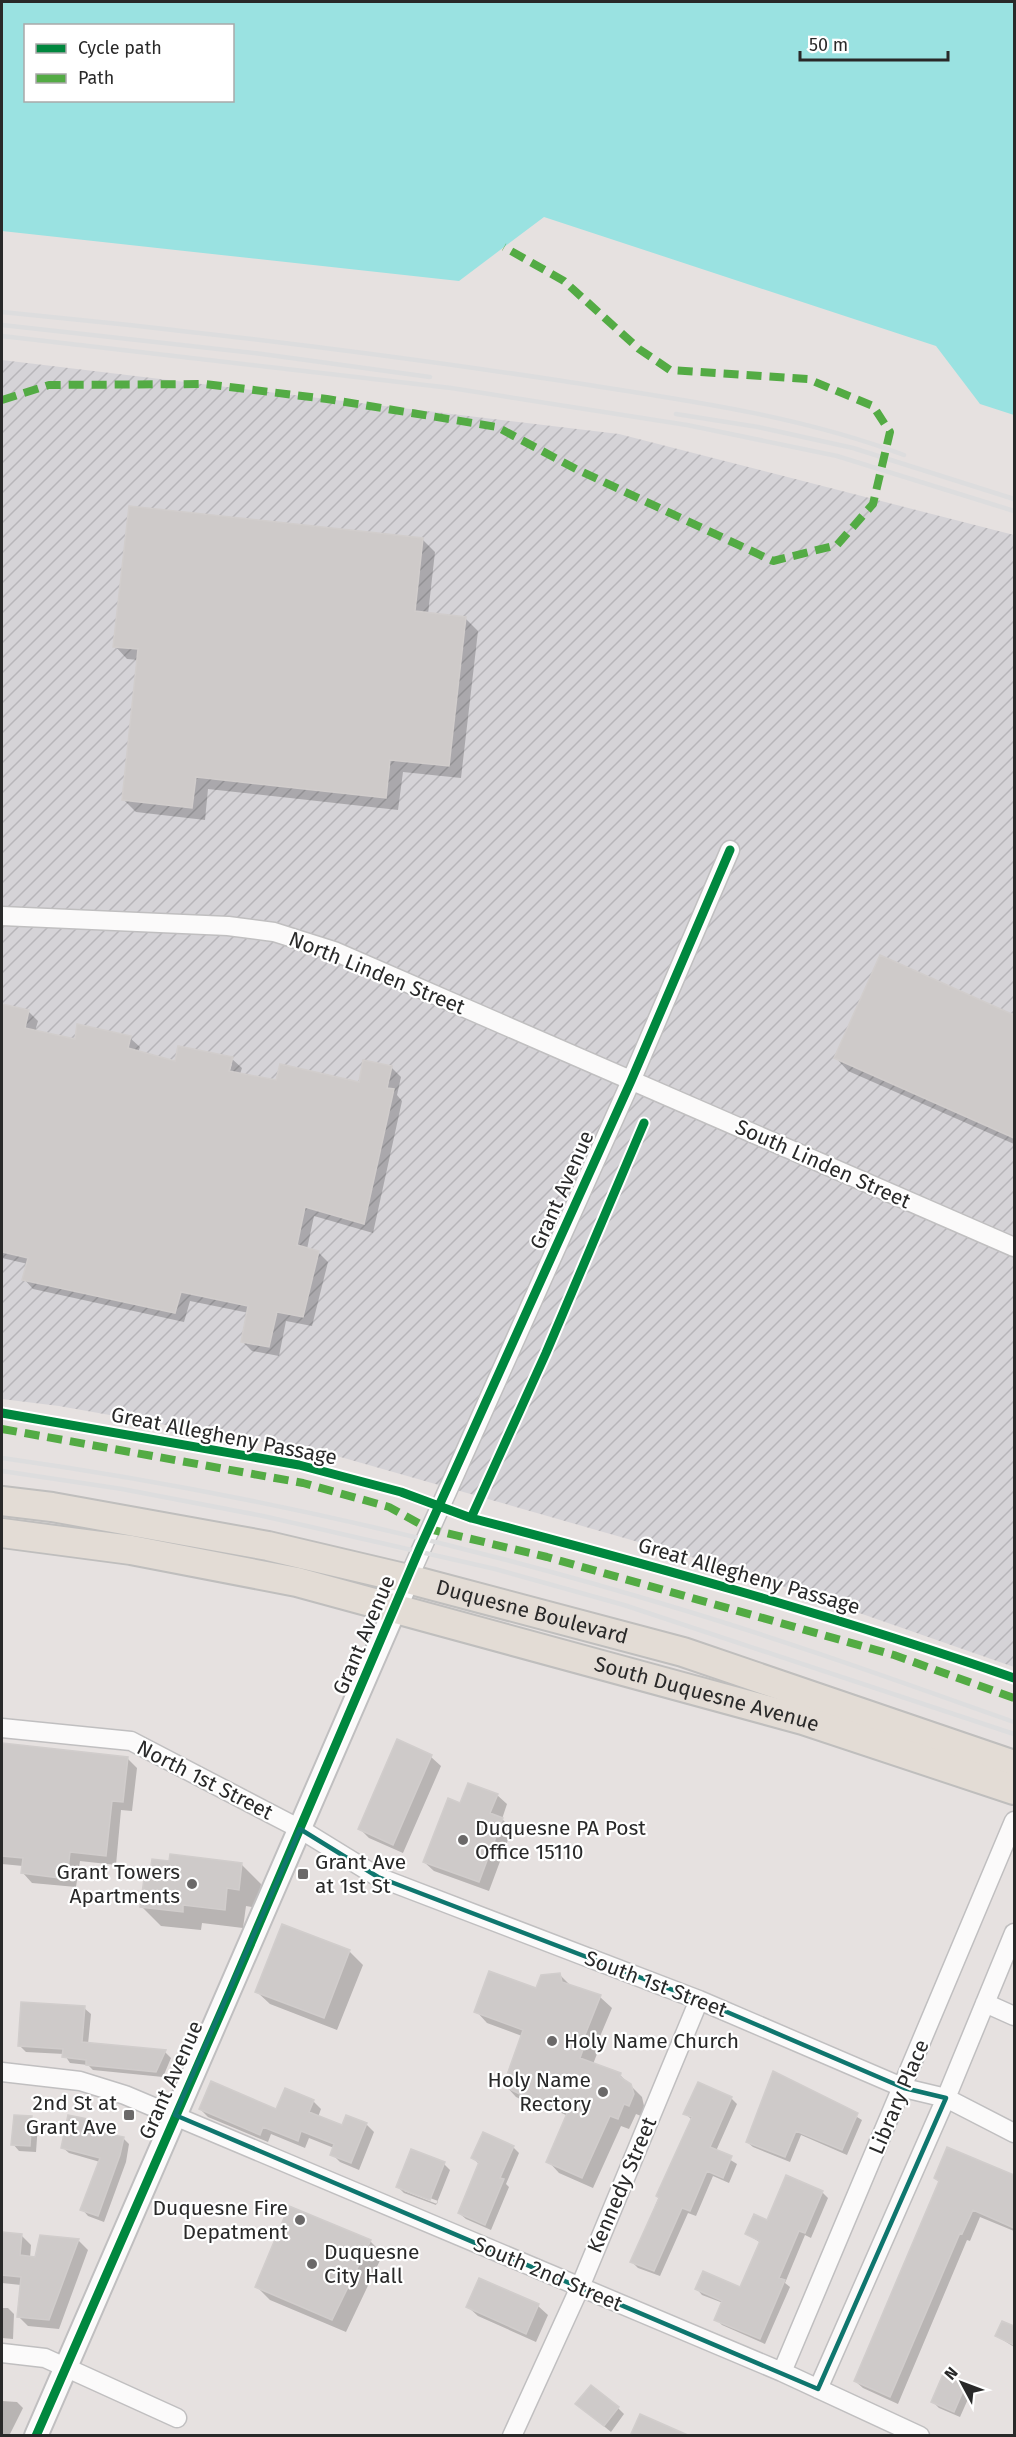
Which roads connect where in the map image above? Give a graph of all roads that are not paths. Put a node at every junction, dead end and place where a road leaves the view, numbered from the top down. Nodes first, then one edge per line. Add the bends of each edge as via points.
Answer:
1 (730, 850) dead end
2 (2, 916) edge
3 (631, 1081) junction
4 (1014, 1247) edge
5 (2, 1501) edge
6 (2, 1533) edge
7 (408, 1579) junction
8 (396, 1607) junction
9 (2, 1728) edge
10 (1014, 1765) edge
11 (1014, 1790) edge
12 (1014, 1821) edge
13 (300, 1829) junction
14 (1014, 1933) edge
15 (699, 2000) junction
16 (985, 2003) junction
17 (1014, 2016) edge
18 (2, 2072) edge
19 (904, 2088) junction
20 (946, 2098) junction
21 (175, 2115) junction
22 (1014, 2133) edge
23 (580, 2287) junction
24 (2, 2353) edge
25 (65, 2368) junction
26 (782, 2372) junction
27 (818, 2389) junction
28 (177, 2418) dead end
29 (518, 2434) edge
30 (36, 2436) edge
31 (920, 2436) edge

1 - 3 street, Grant Avenue
2 - 3 street, North Linden Street via 183,923 280,934 380,970
3 - 4 street, South Linden Street
3 - 7 street, Grant Avenue
5 - 7 main road, Duquesne Boulevard via 268,1546
6 - 8 main road via 131,1550 286,1580
7 - 8 street, Grant Avenue
7 - 10 main road, Duquesne Boulevard via 683,1652
8 - 11 main road, South Duquesne Avenue via 803,1720
8 - 13 street, Grant Avenue
9 - 13 street, North 1st Street via 131,1742
12 - 19 street, Library Place
13 - 15 street, South 1st Street via 378,1877
13 - 21 street, Grant Avenue
14 - 16 street, Library Place
15 - 19 street, South 1st Street
15 - 23 street, Kennedy Street
16 - 17 street
16 - 20 street, Library Place
18 - 21 street, South 2nd Street via 80,2082
19 - 20 street, South 1st Street
19 - 26 street, Library Place
20 - 22 street, South 1st Street
20 - 27 street, Library Place
21 - 23 street, South 2nd Street
21 - 25 street, Grant Avenue
23 - 26 street, South 2nd Street
23 - 29 street, Kennedy Street
24 - 25 street via 45,2358
25 - 28 street
25 - 30 street, Grant Avenue
26 - 27 street, South 2nd Street
27 - 31 street, South 2nd Street

